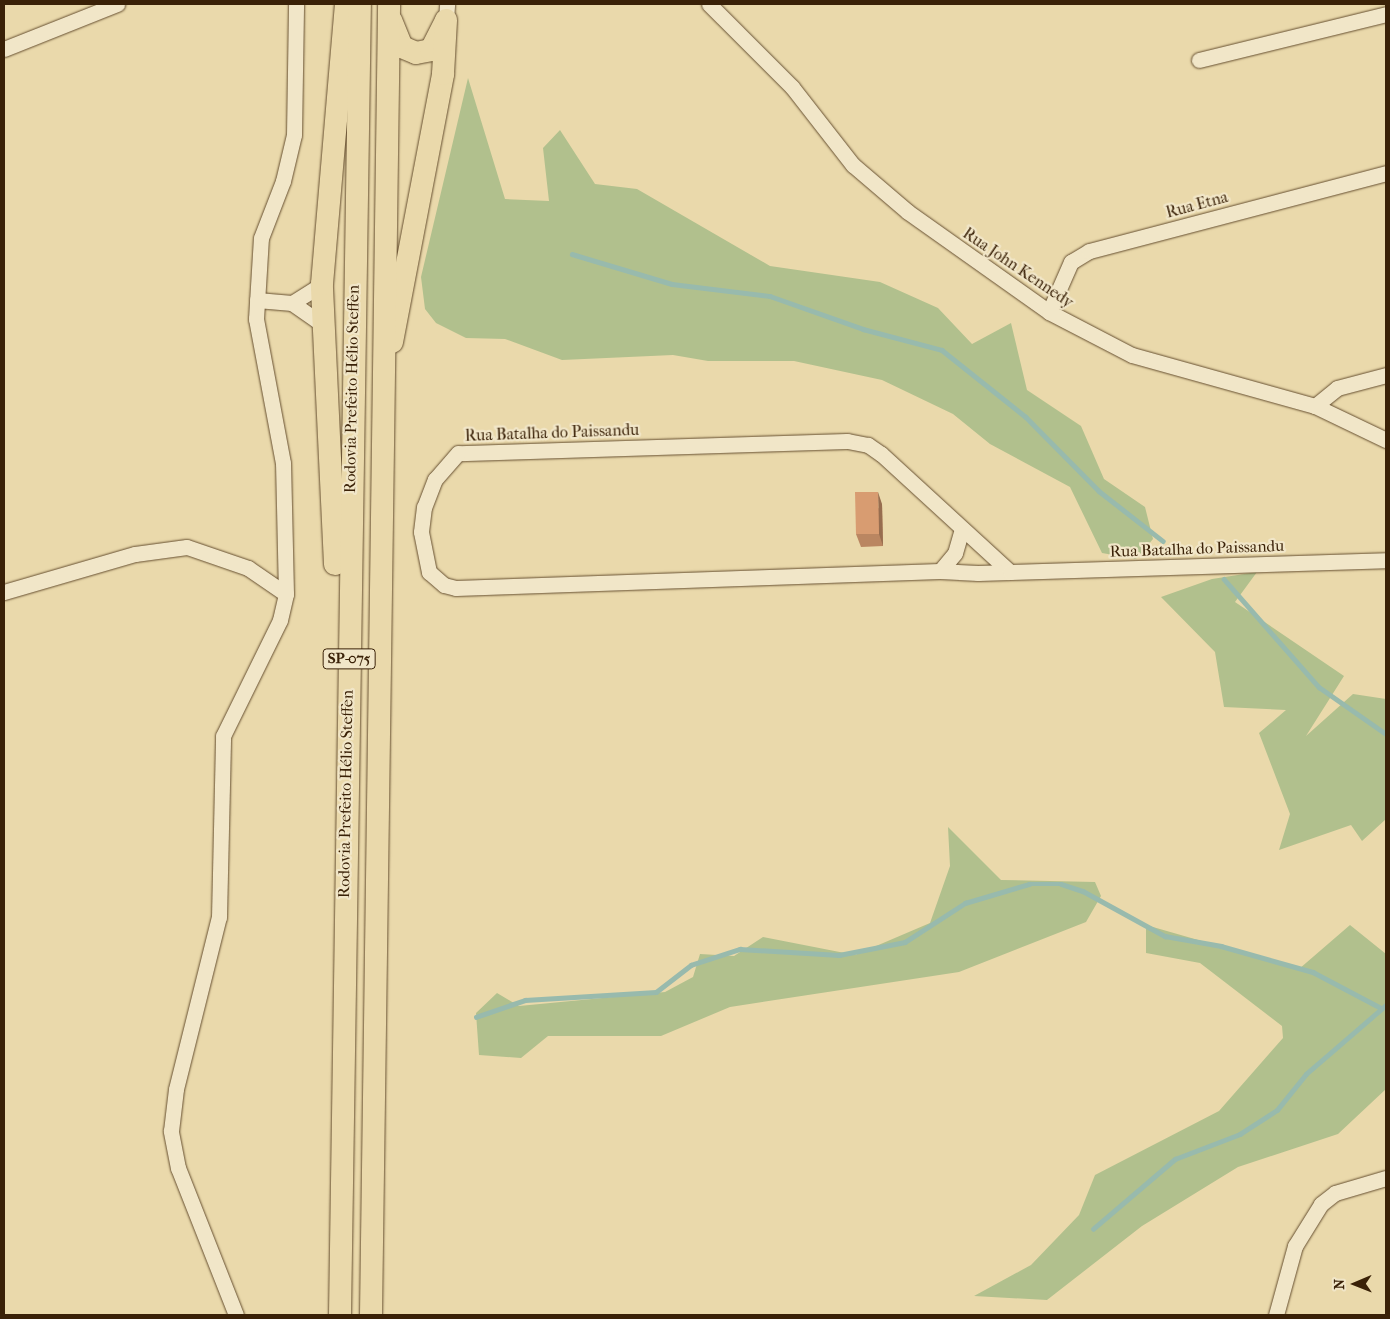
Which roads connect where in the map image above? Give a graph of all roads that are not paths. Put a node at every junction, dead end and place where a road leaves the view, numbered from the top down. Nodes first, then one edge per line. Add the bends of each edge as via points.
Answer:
1 (117, 4) edge
2 (296, 4) edge
3 (346, 4) edge
4 (360, 4) edge
5 (709, 4) edge
6 (389, 7) edge
7 (446, 12) edge
8 (1386, 14) edge
9 (4, 49) edge
10 (1199, 60) dead end
11 (1386, 173) edge
12 (322, 284) junction
13 (257, 300) junction
14 (292, 303) junction
15 (1049, 312) junction
16 (322, 323) junction
17 (1386, 375) edge
18 (382, 384) junction
19 (1314, 406) junction
20 (1386, 440) edge
21 (962, 529) junction
22 (1386, 560) edge
23 (940, 571) junction
24 (1010, 572) junction
25 (4, 592) edge
26 (286, 594) junction
27 (346, 817) junction
28 (1386, 1178) edge
29 (236, 1315) edge
30 (340, 1315) edge
31 (371, 1315) edge
32 (1276, 1315) edge

1 - 9 street
2 - 13 street via 294,135 284,181 260,238
3 - 12 highway
4 - 27 highway, Rodovia Prefeito Hélio Steffen / SP-075
5 - 15 street, Rua John Kennedy via 792,87 852,165 915,218
6 - 7 highway via 402,47 416,54 431,50
6 - 18 highway, Rodovia Prefeito Hélio Steffen / SP-075
7 - 18 highway via 443,74
8 - 10 street
11 - 15 street, Rua Etna via 1089,251 1071,262
12 - 14 street
12 - 16 highway
13 - 14 street
13 - 26 street via 256,319 286,496
14 - 16 street
15 - 19 street, Rua John Kennedy via 1132,355
16 - 27 highway
17 - 19 street via 1337,388
18 - 31 highway, Rodovia Prefeito Hélio Steffen / SP-075
19 - 20 street, Rua John Kennedy
21 - 23 street via 955,553
21 - 23 street, Rua Batalha do Paissandu via 868,444 847,441 458,453 435,479 424,507 422,532 429,572 444,585 456,588
21 - 24 street, Rua Batalha do Paissandu
22 - 24 street, Rua Batalha do Paissandu
23 - 24 street, Rua Batalha do Paissandu
25 - 26 street via 135,554 187,547 248,568
26 - 29 street via 280,620 224,736 219,917 172,1112 172,1143 178,1168
27 - 30 highway, Rodovia Prefeito Hélio Steffen / SP-075
28 - 32 street via 1335,1193 1321,1204 1295,1246

